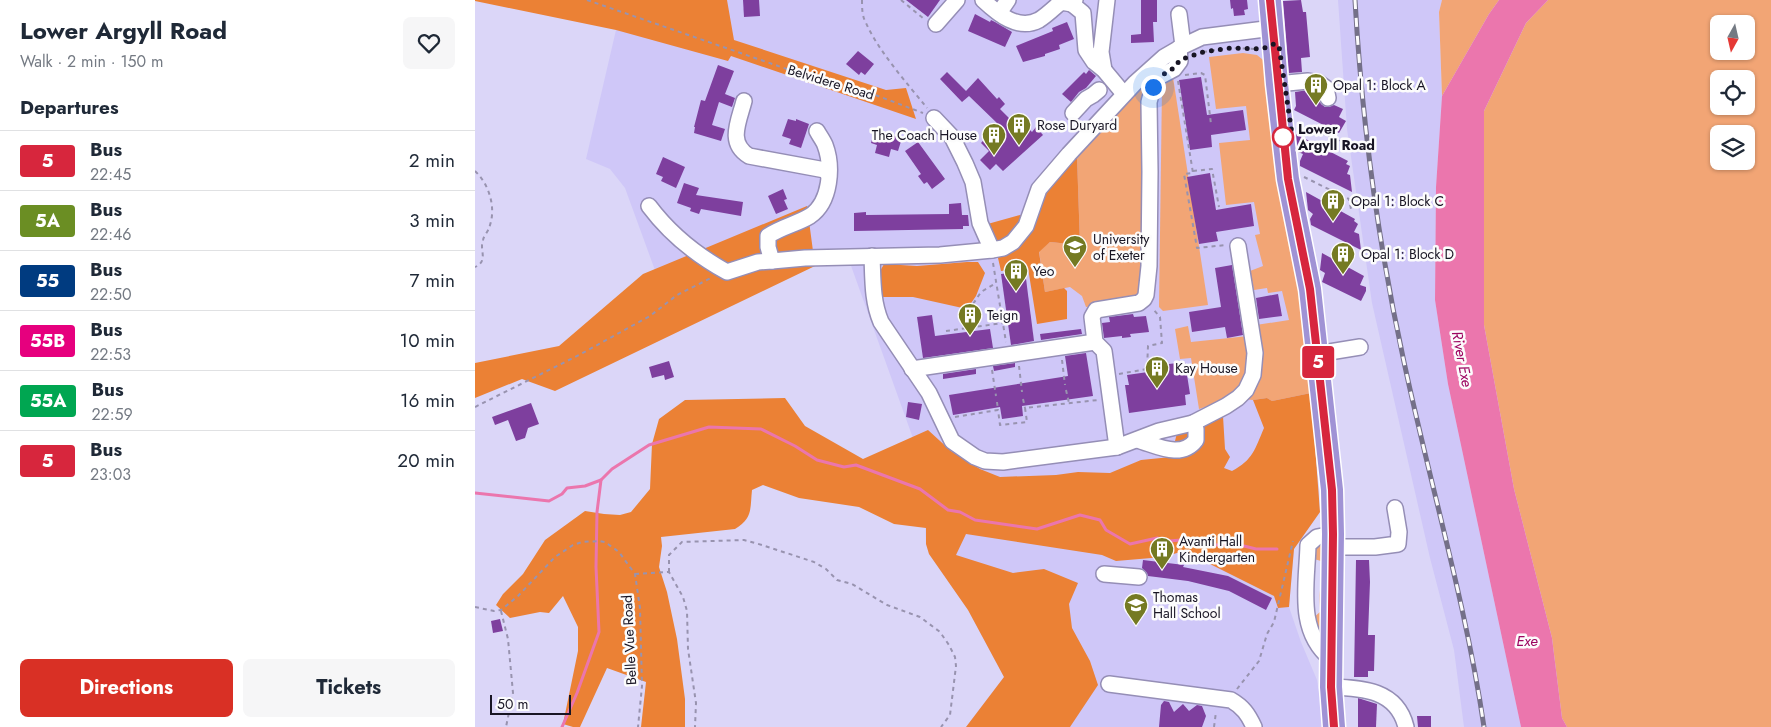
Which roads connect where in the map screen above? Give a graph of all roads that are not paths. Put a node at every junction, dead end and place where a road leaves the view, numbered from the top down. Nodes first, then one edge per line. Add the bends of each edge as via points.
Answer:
1 (957, 0) edge
2 (983, 0) edge
3 (1008, 0) edge
4 (1107, 0) edge
5 (1270, 0) edge
6 (1074, 2) edge
7 (999, 14) junction
8 (1179, 14) dead end
9 (936, 24) dead end
10 (1273, 36) junction
11 (1179, 55) junction
12 (1103, 70) junction
13 (1277, 84) junction
14 (1124, 94) junction
15 (1328, 98) dead end
16 (744, 101) dead end
17 (1110, 110) junction
18 (1073, 113) dead end
19 (934, 118) road end
20 (817, 131) dead end
21 (828, 174) junction
22 (649, 206) dead end
23 (1239, 246) dead end
24 (992, 250) junction
25 (872, 256) junction
26 (772, 261) junction
27 (1095, 342) junction
28 (1360, 347) dead end
29 (1317, 354) junction
30 (912, 369) junction
31 (1193, 422) junction
32 (1137, 440) junction
33 (1117, 447) junction
34 (1395, 508) dead end
35 (1333, 541) junction
36 (1104, 574) dead end
37 (1139, 577) dead end
38 (1109, 684) dead end
39 (1331, 687) junction
40 (1254, 727) edge
41 (1334, 727) edge
42 (1406, 727) edge

1 - 9 street
2 - 7 street
3 - 7 street
4 - 12 street via 1101,52
5 - 10 highway
6 - 7 street via 1061,2 1031,23 1016,22
6 - 12 street via 1083,13 1086,50
8 - 11 street
10 - 11 street via 1202,37
10 - 13 highway
11 - 14 street via 1159,61
11 - 27 street via 1159,77 1149,102 1149,266 1145,298 1139,303 1094,311
12 - 14 street
13 - 15 street via 1314,82 1326,88
13 - 29 highway via 1288,179 1310,289
14 - 17 street
16 - 21 street via 736,134 743,152 749,156 825,170
17 - 18 street via 1096,93
17 - 24 street via 1039,190 1019,236 1003,248
19 - 24 street via 952,137 965,163 973,182 980,223
20 - 21 street via 825,144
21 - 26 street via 827,192 819,208 810,216 768,236
22 - 26 street via 678,239 727,272
23 - 31 street via 1254,344 1253,375 1238,398
24 - 25 street
25 - 26 street
25 - 30 street via 877,313
27 - 30 street via 1060,347 1014,360
27 - 33 street via 1104,351
28 - 29 street
29 - 35 highway via 1332,490
30 - 33 street via 929,393 952,441 985,461 1020,461
31 - 32 street via 1159,430
31 - 32 street via 1196,440 1184,450 1171,450
32 - 33 street
34 - 35 street via 1398,544 1375,547
35 - 39 highway
36 - 37 street
38 - 40 street via 1224,700 1242,707
39 - 41 highway
39 - 42 street via 1380,693 1396,707

